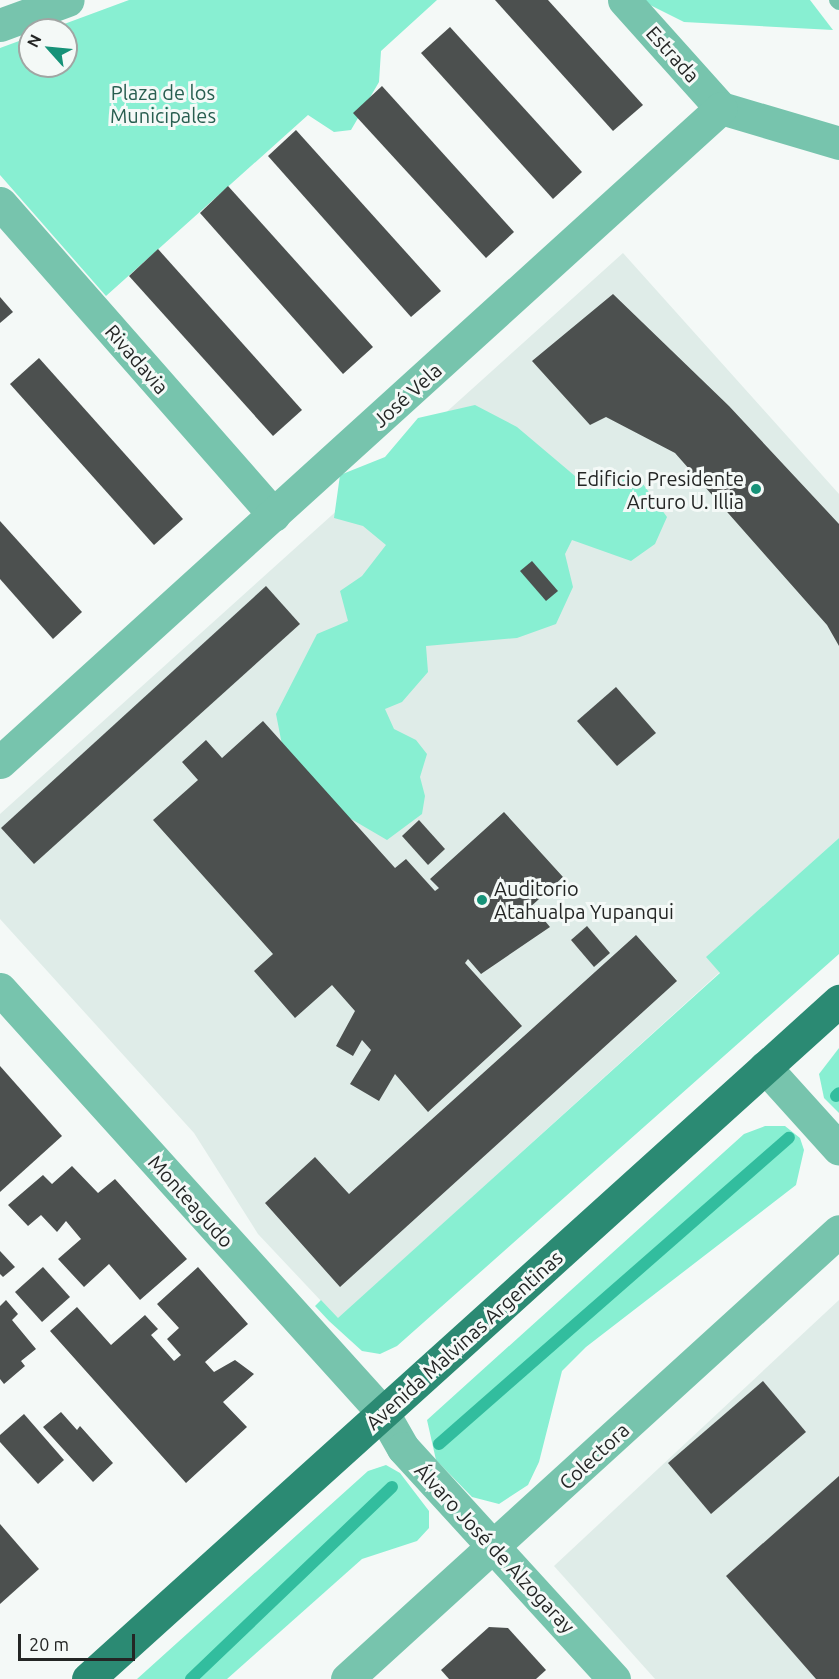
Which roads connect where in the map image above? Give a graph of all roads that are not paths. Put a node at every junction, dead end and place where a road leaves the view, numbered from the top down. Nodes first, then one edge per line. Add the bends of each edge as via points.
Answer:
1 (68, 0) edge
2 (624, 0) edge
3 (0, 25) edge
4 (721, 108) junction
5 (839, 143) edge
6 (0, 203) edge
7 (274, 515) junction
8 (0, 762) edge
9 (0, 989) edge
10 (839, 1001) edge
11 (765, 1067) junction
12 (839, 1149) edge
13 (839, 1231) edge
14 (383, 1413) junction
15 (496, 1546) junction
16 (88, 1679) edge
17 (348, 1679) edge
18 (614, 1679) edge

1 - 3 street
2 - 4 street, Estrada
4 - 5 street
4 - 7 street, José Vela
6 - 7 street, Rivadavia
7 - 8 street, José Vela
9 - 14 street, Monteagudo
10 - 11 main road, Avenida Malvinas Argentinas
11 - 12 street
11 - 14 main road, Avenida Malvinas Argentinas
13 - 15 street, Colectora
14 - 15 street, Álvaro José de Alzogaray via 403,1448
14 - 16 main road, Avenida Malvinas Argentinas
15 - 17 street, Colectora
15 - 18 street, Álvaro José de Alzogaray

